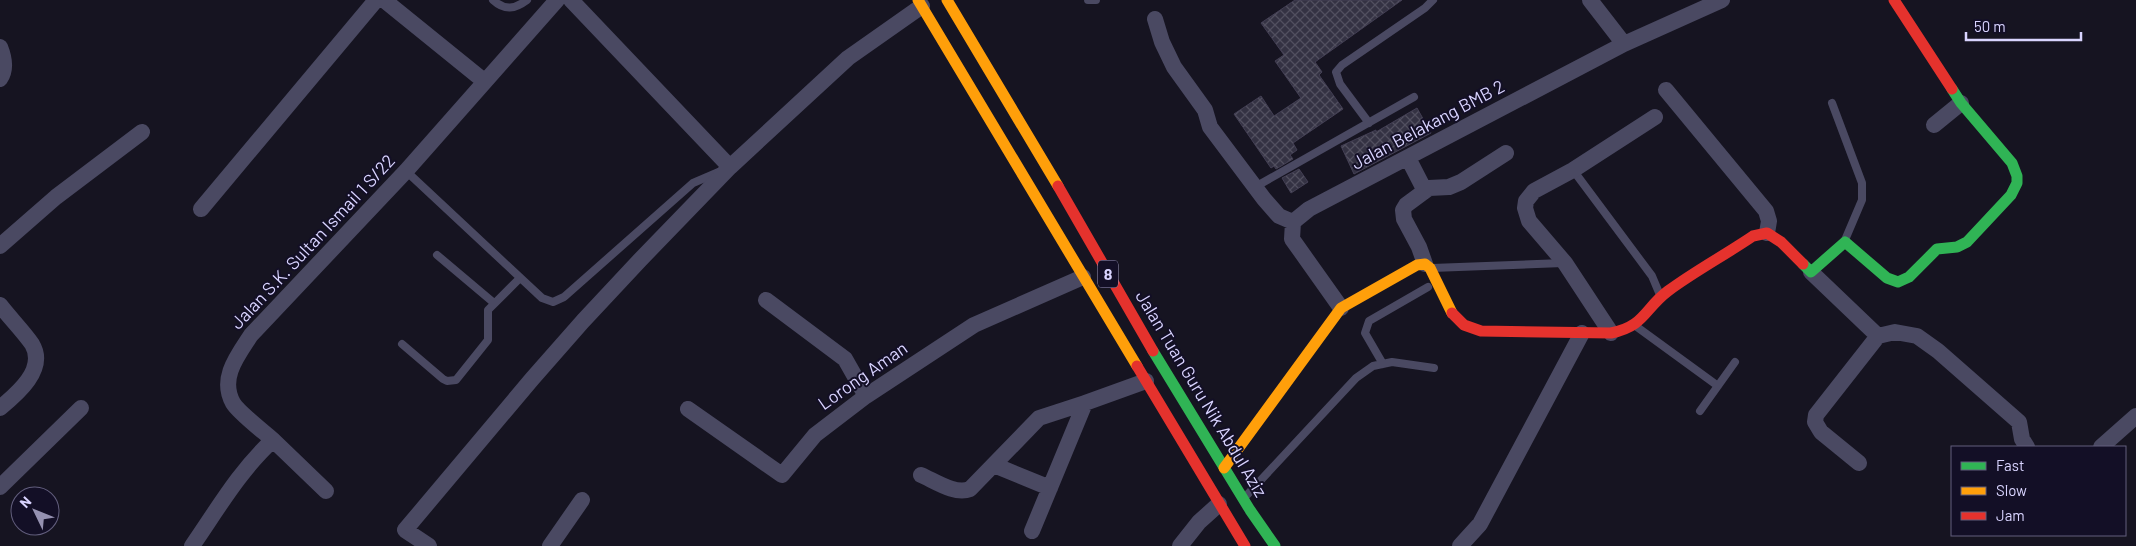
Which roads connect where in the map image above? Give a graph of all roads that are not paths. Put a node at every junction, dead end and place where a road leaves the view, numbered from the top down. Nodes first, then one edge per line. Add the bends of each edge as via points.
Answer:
1 (376, 0) edge
2 (384, 0) edge
3 (493, 0) edge
4 (527, 0) edge
5 (558, 0) edge
6 (571, 0) edge
7 (947, 0) edge
8 (1088, 0) edge
9 (1096, 0) edge
10 (1433, 0) edge
11 (1590, 0) edge
12 (1722, 0) edge
13 (1894, 0) edge
14 (920, 3) edge
15 (1155, 19) dead end
16 (1624, 44) junction
17 (0, 47) edge
18 (0, 79) edge
19 (484, 81) junction
20 (1666, 90) dead end
21 (1414, 97) dead end
22 (1832, 103) dead end
23 (1961, 103) junction
24 (1655, 117) dead end
25 (1369, 123) junction
26 (1934, 125) dead end
27 (142, 132) dead end
28 (1039, 153) junction
29 (1506, 153) dead end
30 (1408, 158) junction
31 (730, 167) junction
32 (1019, 168) junction
33 (1574, 170) junction
34 (406, 171) junction
35 (1255, 187) junction
36 (1425, 191) junction
37 (201, 209) dead end
38 (1293, 222) junction
39 (1767, 234) junction
40 (1844, 242) junction
41 (0, 246) edge
42 (437, 255) dead end
43 (1565, 263) junction
44 (1428, 266) junction
45 (1811, 272) junction
46 (1084, 277) junction
47 (520, 278) junction
48 (1428, 287) dead end
49 (1661, 297) junction
50 (766, 300) dead end
51 (494, 304) junction
52 (0, 305) edge
53 (1341, 308) junction
54 (1636, 326) junction
55 (1582, 333) junction
56 (1611, 333) junction
57 (1878, 336) junction
58 (402, 344) dead end
59 (1735, 362) dead end
60 (1383, 364) junction
61 (1434, 368) dead end
62 (1146, 381) junction
63 (1718, 386) junction
64 (866, 396) junction
65 (1086, 403) junction
66 (0, 408) edge
67 (81, 408) dead end
68 (688, 409) dead end
69 (1700, 411) dead end
70 (2136, 416) edge
71 (273, 440) junction
72 (2026, 446) edge
73 (2101, 446) edge
74 (1859, 463) dead end
75 (994, 465) junction
76 (1224, 468) junction
77 (921, 475) dead end
78 (0, 487) edge
79 (1050, 488) junction
80 (326, 491) dead end
81 (1243, 499) junction
82 (582, 500) dead end
83 (1219, 504) junction
84 (1032, 531) dead end
85 (192, 546) edge
86 (429, 546) edge
87 (550, 546) edge
88 (1180, 546) edge
89 (1245, 546) edge
90 (1275, 546) edge
91 (1460, 546) edge

1 - 37 street
2 - 19 street
3 - 4 lane via 507,8 518,7
5 - 19 street, Jalan S.K. Sultan Ismail 1 S/22
6 - 31 street
7 - 28 main road, Jalan Tuan Guru Nik Abdul Aziz / 8
8 - 9 lane
10 - 25 lane via 1336,72 1340,84
11 - 16 street
12 - 16 street, Jalan Belakang BMB 2
13 - 23 main road
14 - 31 street via 848,58
14 - 32 main road, 8
15 - 35 street via 1174,67 1205,110 1210,127
16 - 30 street, Jalan Belakang BMB 2
17 - 18 street via 4,60
19 - 34 street, Jalan S.K. Sultan Ismail 1 S/22
20 - 39 street via 1766,210 1770,221
21 - 25 lane
22 - 40 lane via 1862,183 1862,200
23 - 26 street
23 - 40 main road via 2018,174 2017,186 2011,195 1967,242 1957,247 1938,249 1904,281 1887,278
24 - 33 street
25 - 35 lane
27 - 41 street via 56,196
28 - 32 main road via 1033,167 1028,170
28 - 76 main road, Jalan Tuan Guru Nik Abdul Aziz / 8
29 - 36 street via 1454,186
30 - 36 street
30 - 38 street, Jalan Belakang BMB 2 via 1309,209
31 - 47 lane via 692,183 559,301 547,301
31 - 86 street via 583,321 405,530
32 - 46 main road, 8
33 - 43 street via 1534,191 1525,208 1529,221
33 - 49 lane via 1652,276
34 - 47 lane
34 - 71 street, Jalan S.K. Sultan Ismail 1 S/22 via 251,335 228,375 233,404
35 - 38 street via 1279,216
36 - 44 street via 1406,205 1403,215
38 - 53 street via 1292,239
39 - 45 main road via 1781,242
39 - 49 main road via 1753,236
40 - 45 main road
42 - 51 lane
43 - 44 lane
43 - 56 street
44 - 53 main road via 1417,264
44 - 55 main road via 1453,315 1464,325 1481,331
45 - 57 street
46 - 62 main road, 8
46 - 64 street, Lorong Aman via 974,325
47 - 51 lane
48 - 60 lane via 1368,321 1365,333
49 - 54 main road
50 - 64 street via 845,360
51 - 58 lane via 487,314 488,340 456,380 443,379
52 - 66 street via 33,346 36,362 20,392
53 - 76 main road
54 - 56 main road via 1628,331
54 - 63 lane
55 - 56 main road
55 - 91 street via 1480,524
57 - 72 street via 1895,332 1917,336 1938,351 2019,422
57 - 74 street via 1816,415 1815,422 1821,432
59 - 63 lane
60 - 61 lane via 1392,362
60 - 81 lane via 1373,366 1356,378
62 - 65 street
62 - 83 main road, 8
63 - 69 lane
64 - 68 street, Lorong Aman via 815,435 782,475
65 - 75 street via 1041,417
65 - 79 street
67 - 78 street
70 - 73 street
71 - 80 street, Jalan S.K. Sultan Ismail 1 S/22
71 - 85 street via 230,490
75 - 77 street via 965,491
75 - 79 street
76 - 81 main road, Jalan Tuan Guru Nik Abdul Aziz / 8
79 - 84 street
81 - 90 main road, Jalan Tuan Guru Nik Abdul Aziz / 8
82 - 87 street
83 - 88 street
83 - 89 main road, 8

